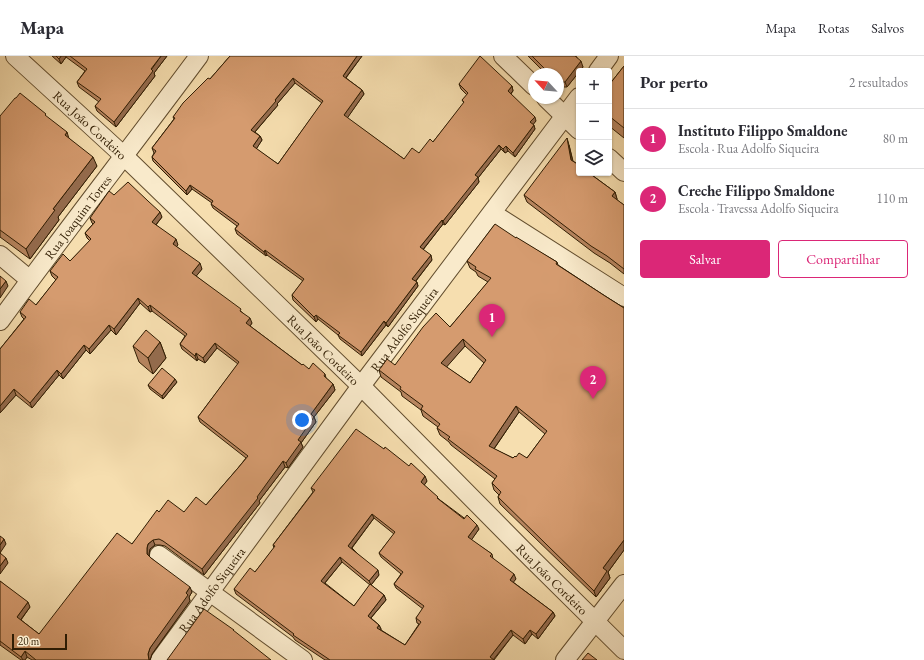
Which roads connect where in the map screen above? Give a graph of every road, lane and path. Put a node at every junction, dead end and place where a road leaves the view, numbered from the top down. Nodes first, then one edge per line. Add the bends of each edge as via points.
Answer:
1 (15, 56) edge
2 (199, 56) edge
3 (503, 56) edge
4 (609, 56) edge
5 (600, 68) edge
6 (528, 80) edge
7 (576, 101) edge
8 (552, 104) edge
9 (564, 116) junction
10 (576, 127) edge
11 (124, 156) junction
12 (612, 161) edge
13 (624, 172) edge
14 (492, 213) junction
15 (0, 255) edge
16 (30, 280) junction
17 (624, 297) edge
18 (0, 322) edge
19 (361, 386) junction
20 (159, 556) dead end
21 (624, 584) edge
22 (209, 592) junction
23 (595, 622) junction
24 (624, 650) edge
25 (160, 660) edge
26 (303, 660) edge
27 (565, 660) edge

1 - 11 street, Rua João Cordeiro
2 - 11 street, Rua Joaquim Torres
3 - 6 street
4 - 5 street
7 - 9 street, Rua Adolfo Siqueira
8 - 9 street
9 - 10 street
9 - 14 street, Rua Adolfo Siqueira
11 - 16 street, Rua Joaquim Torres
11 - 19 street, Rua João Cordeiro
12 - 13 street
14 - 17 street
14 - 19 street, Rua Adolfo Siqueira
15 - 16 street
16 - 18 street, Rua Joaquim Torres
19 - 22 street, Rua Adolfo Siqueira
19 - 23 street, Rua João Cordeiro
20 - 22 street
21 - 23 street
22 - 25 street, Rua Adolfo Siqueira
22 - 26 street
23 - 24 street, Rua João Cordeiro
23 - 27 street

